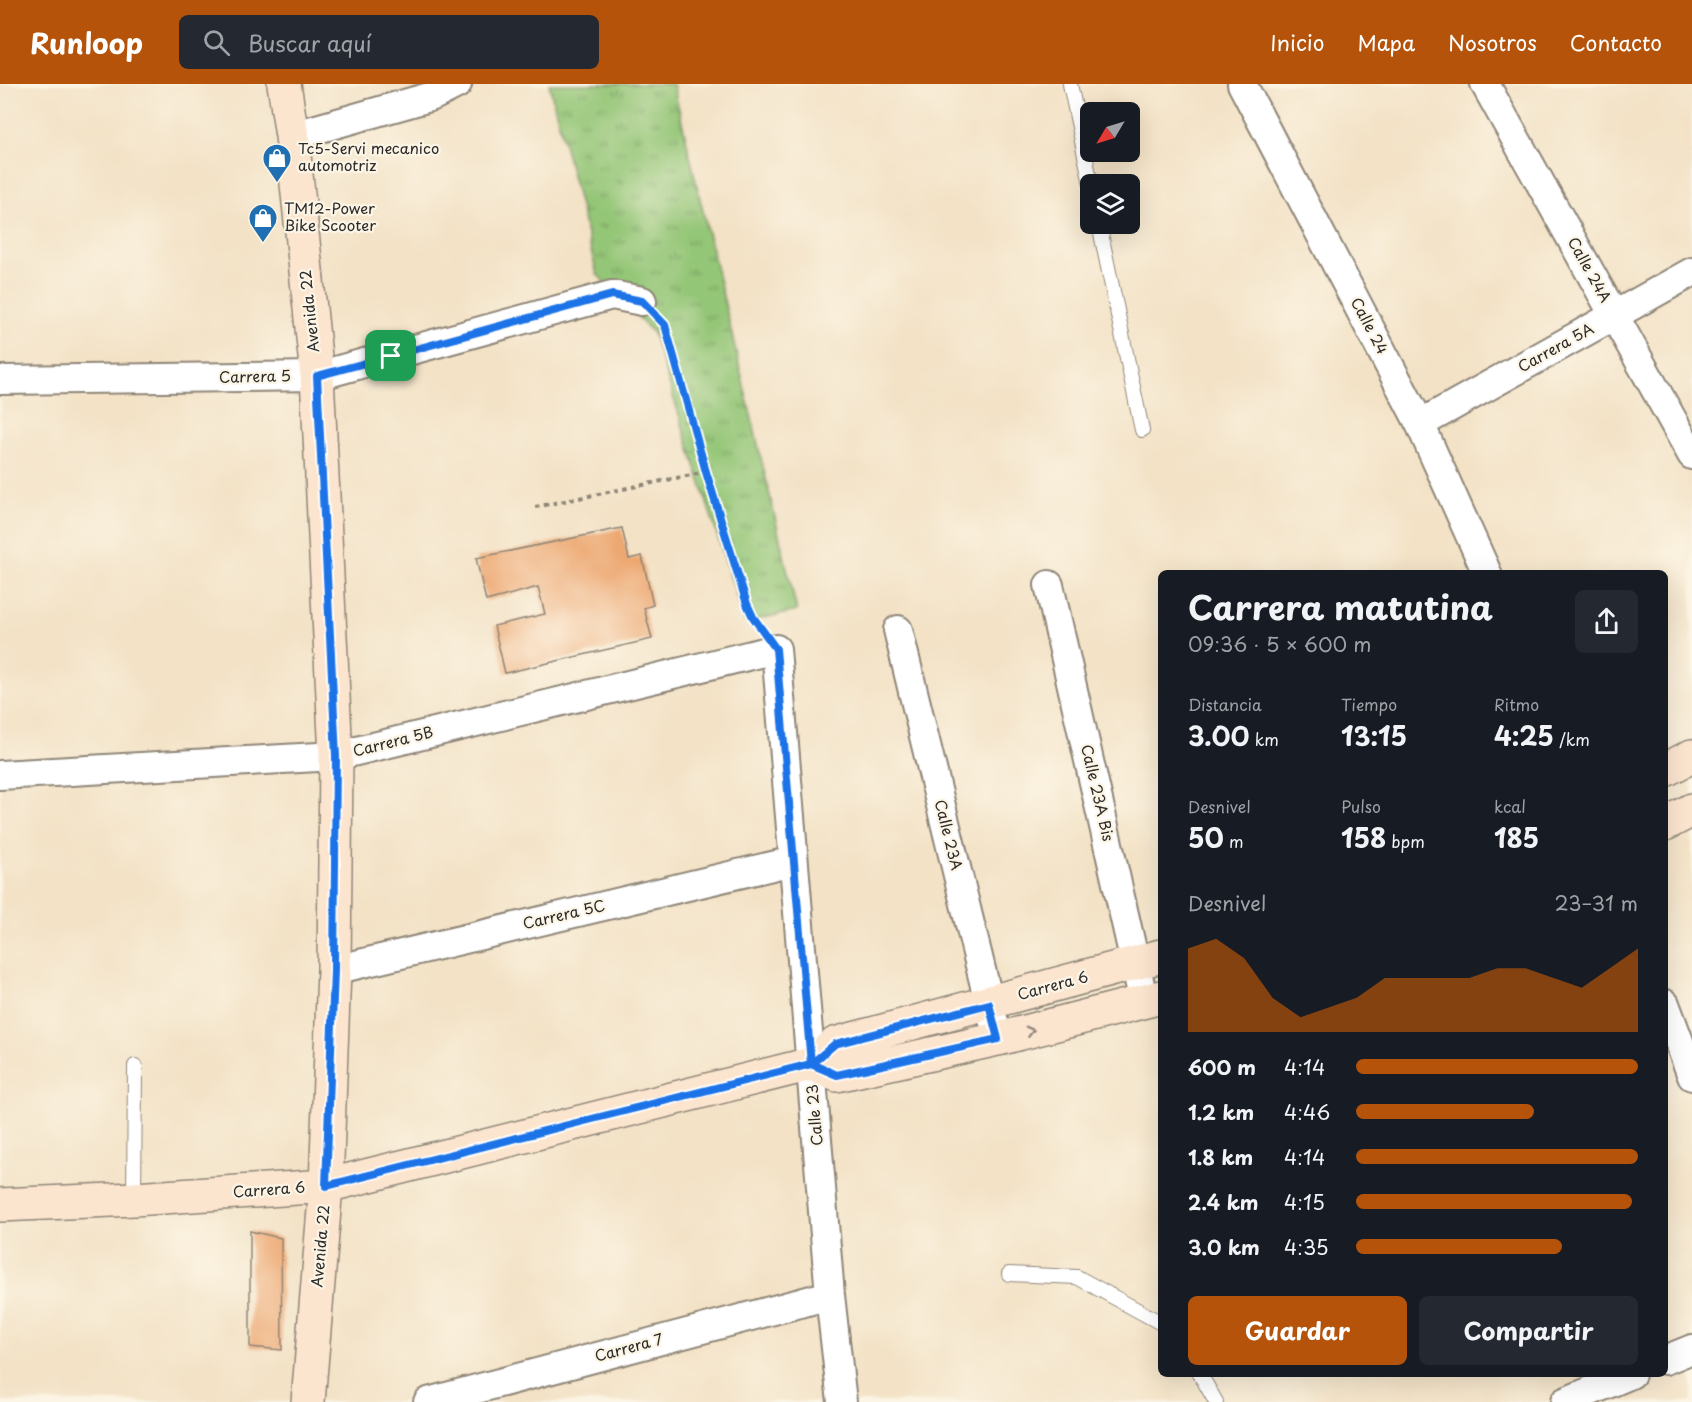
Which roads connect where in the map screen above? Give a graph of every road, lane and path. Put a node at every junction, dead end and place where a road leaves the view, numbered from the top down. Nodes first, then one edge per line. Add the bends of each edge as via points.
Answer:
1 (284, 84) edge
2 (457, 84) edge
3 (1074, 84) edge
4 (1242, 84) edge
5 (1485, 84) edge
6 (292, 136) junction
7 (1089, 174) edge
8 (1101, 234) edge
9 (1692, 272) edge
10 (642, 301) joint
11 (1614, 316) junction
12 (317, 376) junction
13 (0, 381) edge
14 (1420, 424) junction
15 (1142, 430) dead end
16 (1692, 455) edge
17 (706, 472) junction
18 (535, 507) dead end
19 (1486, 570) edge
20 (1049, 585) dead end
21 (898, 630) dead end
22 (776, 649) junction
23 (336, 756) junction
24 (1692, 756) edge
25 (1668, 768) edge
26 (0, 775) edge
27 (1692, 810) edge
28 (1668, 822) edge
29 (793, 861) junction
30 (1149, 960) edge
31 (334, 970) junction
32 (1153, 999) edge
33 (989, 1004) junction
34 (1668, 1012) edge
35 (998, 1039) junction
36 (811, 1064) junction
37 (135, 1066) dead end
38 (1692, 1076) edge
39 (326, 1186) junction
40 (134, 1199) junction
41 (0, 1205) edge
42 (1009, 1274) dead end
43 (830, 1294) junction
44 (1158, 1321) edge
45 (1692, 1348) edge
46 (1668, 1359) edge
47 (1202, 1377) edge
48 (1624, 1377) edge
49 (308, 1402) edge
50 (428, 1402) edge
51 (842, 1402) edge
52 (1216, 1402) edge
53 (1565, 1402) edge

1 - 6 street, Avenida 22
2 - 6 street via 433,96
3 - 7 lane
4 - 14 street, Calle 24
5 - 11 street, Calle 24A
6 - 12 street, Avenida 22
8 - 15 lane
9 - 11 street, Carrera 5A
10 - 12 street, Carrera 5 via 612,295
10 - 17 path via 665,325
11 - 14 street, Carrera 5A
11 - 16 street, Calle 24A
12 - 13 street, Carrera 5
12 - 23 street, Avenida 22
14 - 19 street, Calle 24
17 - 18 path
17 - 22 path via 747,604
20 - 30 street, Calle 23A Bis
21 - 33 street, Calle 23A
22 - 23 street, Carrera 5B
22 - 29 street, Calle 23
23 - 26 street, Carrera 5B
23 - 31 street, Avenida 22
24 - 25 street
27 - 28 street
29 - 31 street, Carrera 5C
29 - 36 street, Calle 23
30 - 32 street, Calle 23A Bis
30 - 33 street, Carrera 6
31 - 39 street, Avenida 22
35 -> 32 street
33 - 35 street, Calle 23A
33 - 36 street, Carrera 6 via 835,1044
34 - 38 street
35 - 36 street via 837,1075
36 - 39 street, Carrera 6
36 - 43 street, Calle 23
37 - 40 lane
39 - 40 street, Carrera 6
39 - 49 street, Avenida 22
40 - 41 street, Carrera 6
42 - 44 lane via 1077,1277
43 - 50 street, Carrera 7
43 - 51 street, Calle 23
45 - 46 street
47 - 52 lane
48 - 53 street

